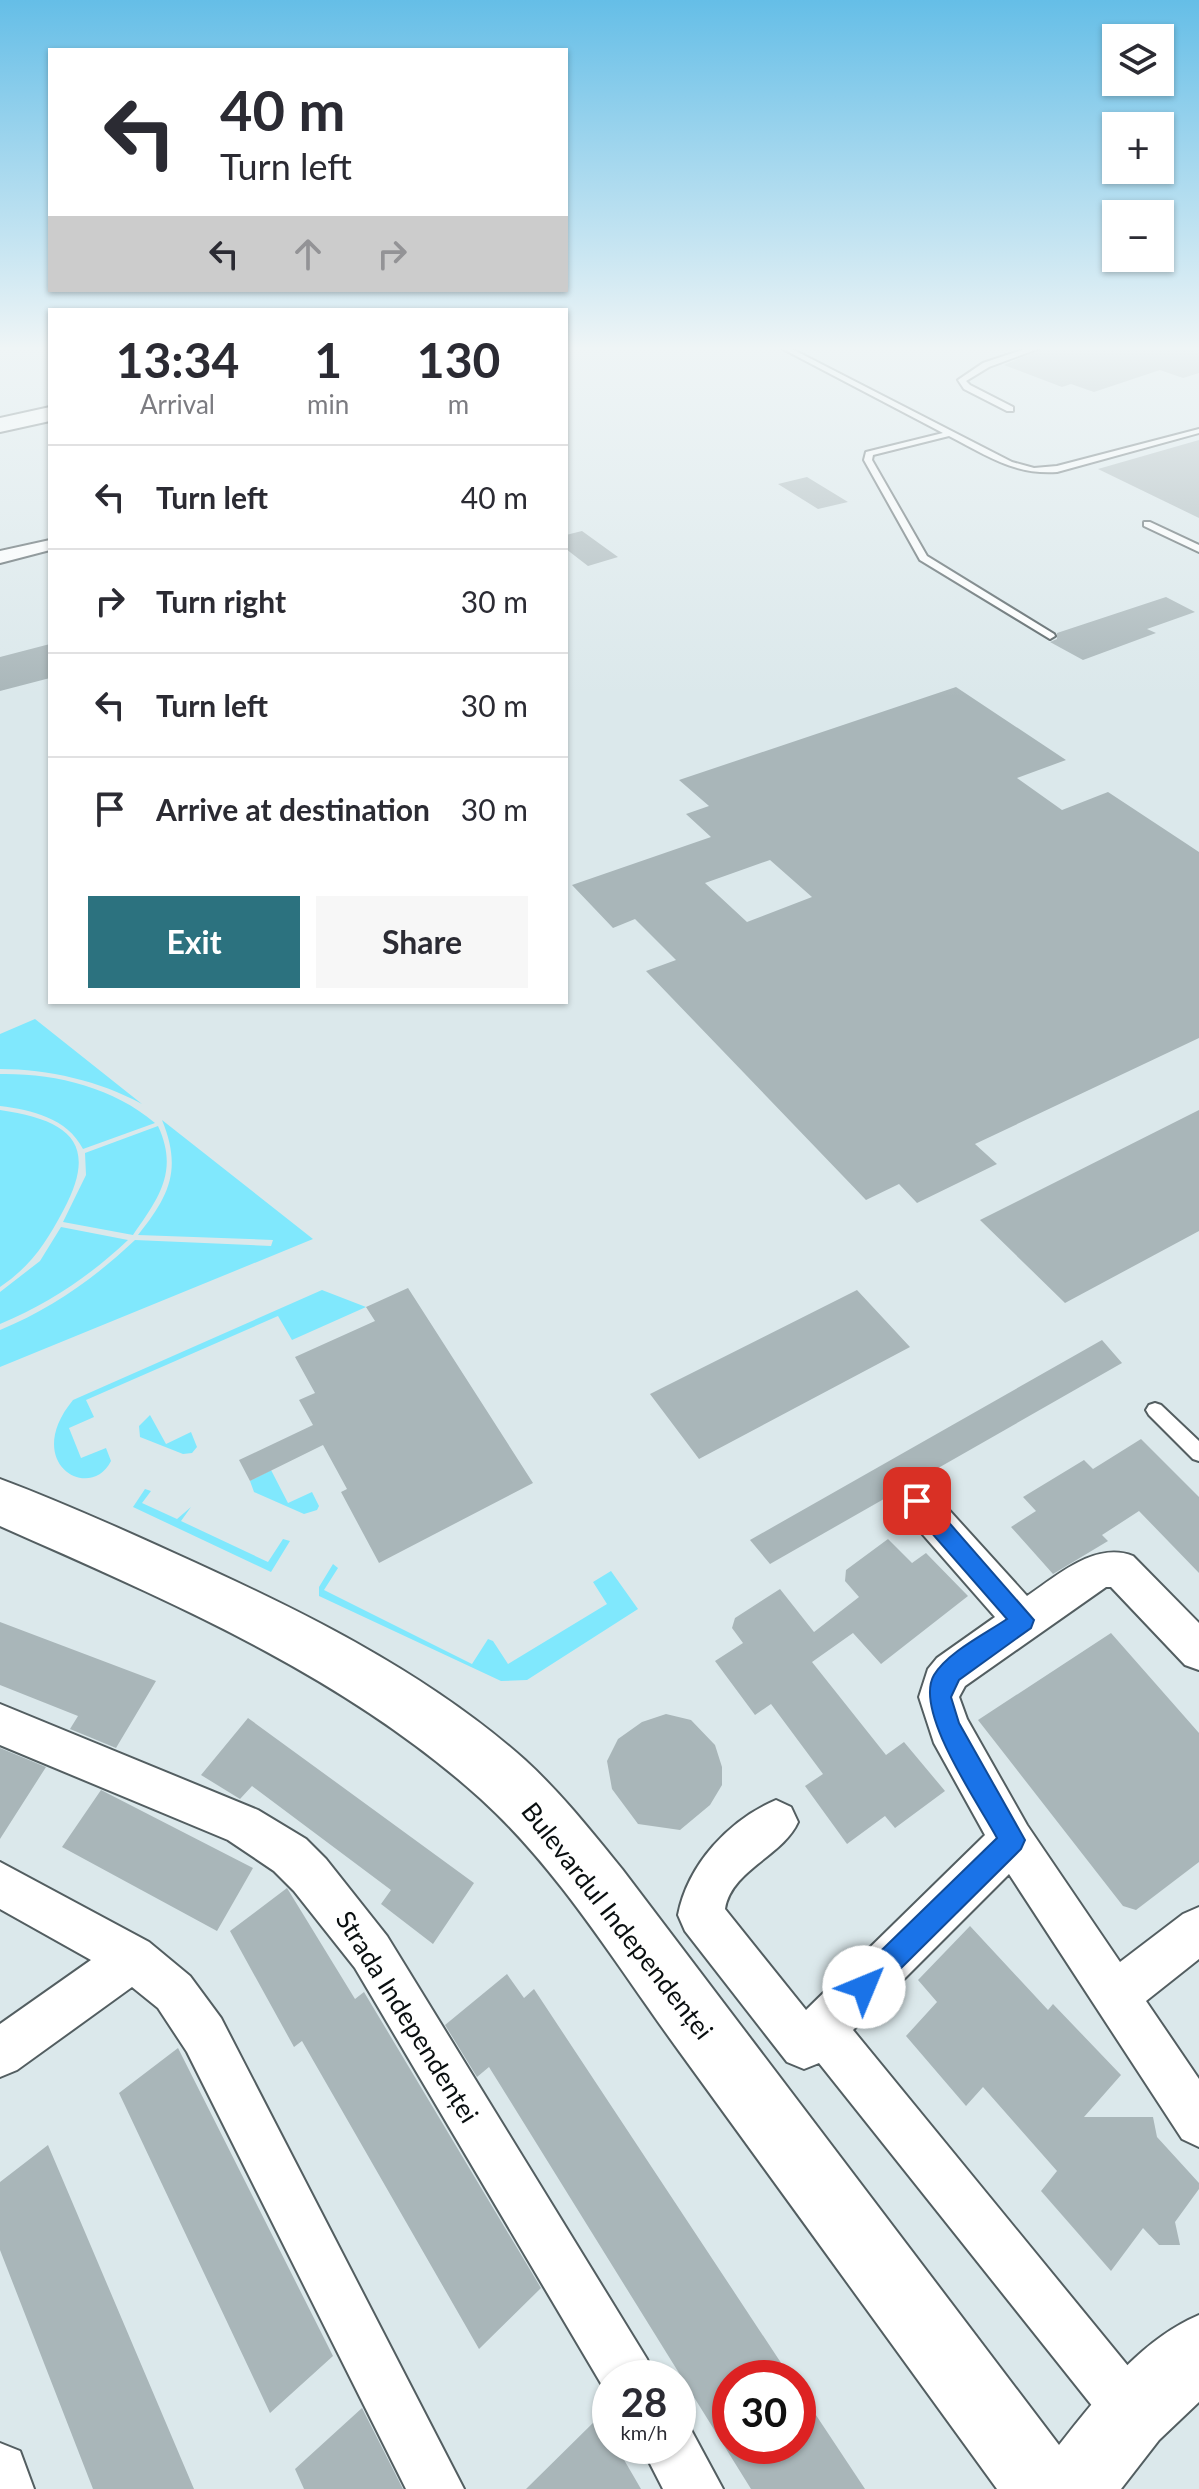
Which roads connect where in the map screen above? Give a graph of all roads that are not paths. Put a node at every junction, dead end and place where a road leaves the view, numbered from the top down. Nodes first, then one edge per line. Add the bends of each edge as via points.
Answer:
1 (870, 464) edge
2 (1010, 464) edge
3 (1075, 464) edge
4 (1147, 524) dead end
5 (48, 545) edge
6 (1199, 549) edge
7 (0, 557) edge
8 (1050, 636) dead end
9 (1155, 1410) dead end
10 (1199, 1453) edge
11 (917, 1501) dead end
12 (0, 1502) edge
13 (1023, 1620) junction
14 (1199, 1651) edge
15 (0, 1724) edge
16 (776, 1822) dead end
17 (1012, 1840) junction
18 (0, 1884) edge
19 (1199, 1930) edge
20 (133, 1958) junction
21 (1115, 1996) junction
22 (821, 2028) junction
23 (0, 2053) edge
24 (1199, 2122) edge
25 (1199, 2352) edge
26 (617, 2360) edge
27 (1132, 2413) junction
28 (680, 2464) edge
29 (0, 2471) edge
30 (6, 2489) edge
31 (436, 2489) edge
32 (695, 2489) edge
33 (1044, 2489) edge
34 (1073, 2489) edge

1 - 8 lane via 923,558
2 - 3 lane via 1034,471
4 - 6 lane
5 - 7 street
9 - 10 lane
11 - 13 street
12 - 33 main road, Bulevardul Independenței via 209,1596 325,1657 424,1717 536,1811 610,1903
13 - 14 street via 1099,1571 1119,1568
13 - 17 street via 951,1672 939,1697 949,1728
15 - 26 street, Strada Independenței via 243,1825 290,1855 310,1875 371,1952
16 - 22 street via 713,1877 701,1915 804,2045
17 - 21 street
17 - 22 street
18 - 20 street
19 - 21 street
20 - 23 street
20 - 31 street via 174,1992 204,2035
21 - 24 street
22 - 27 street
25 - 27 main road
27 - 34 main road
28 - 32 street
29 - 30 street

